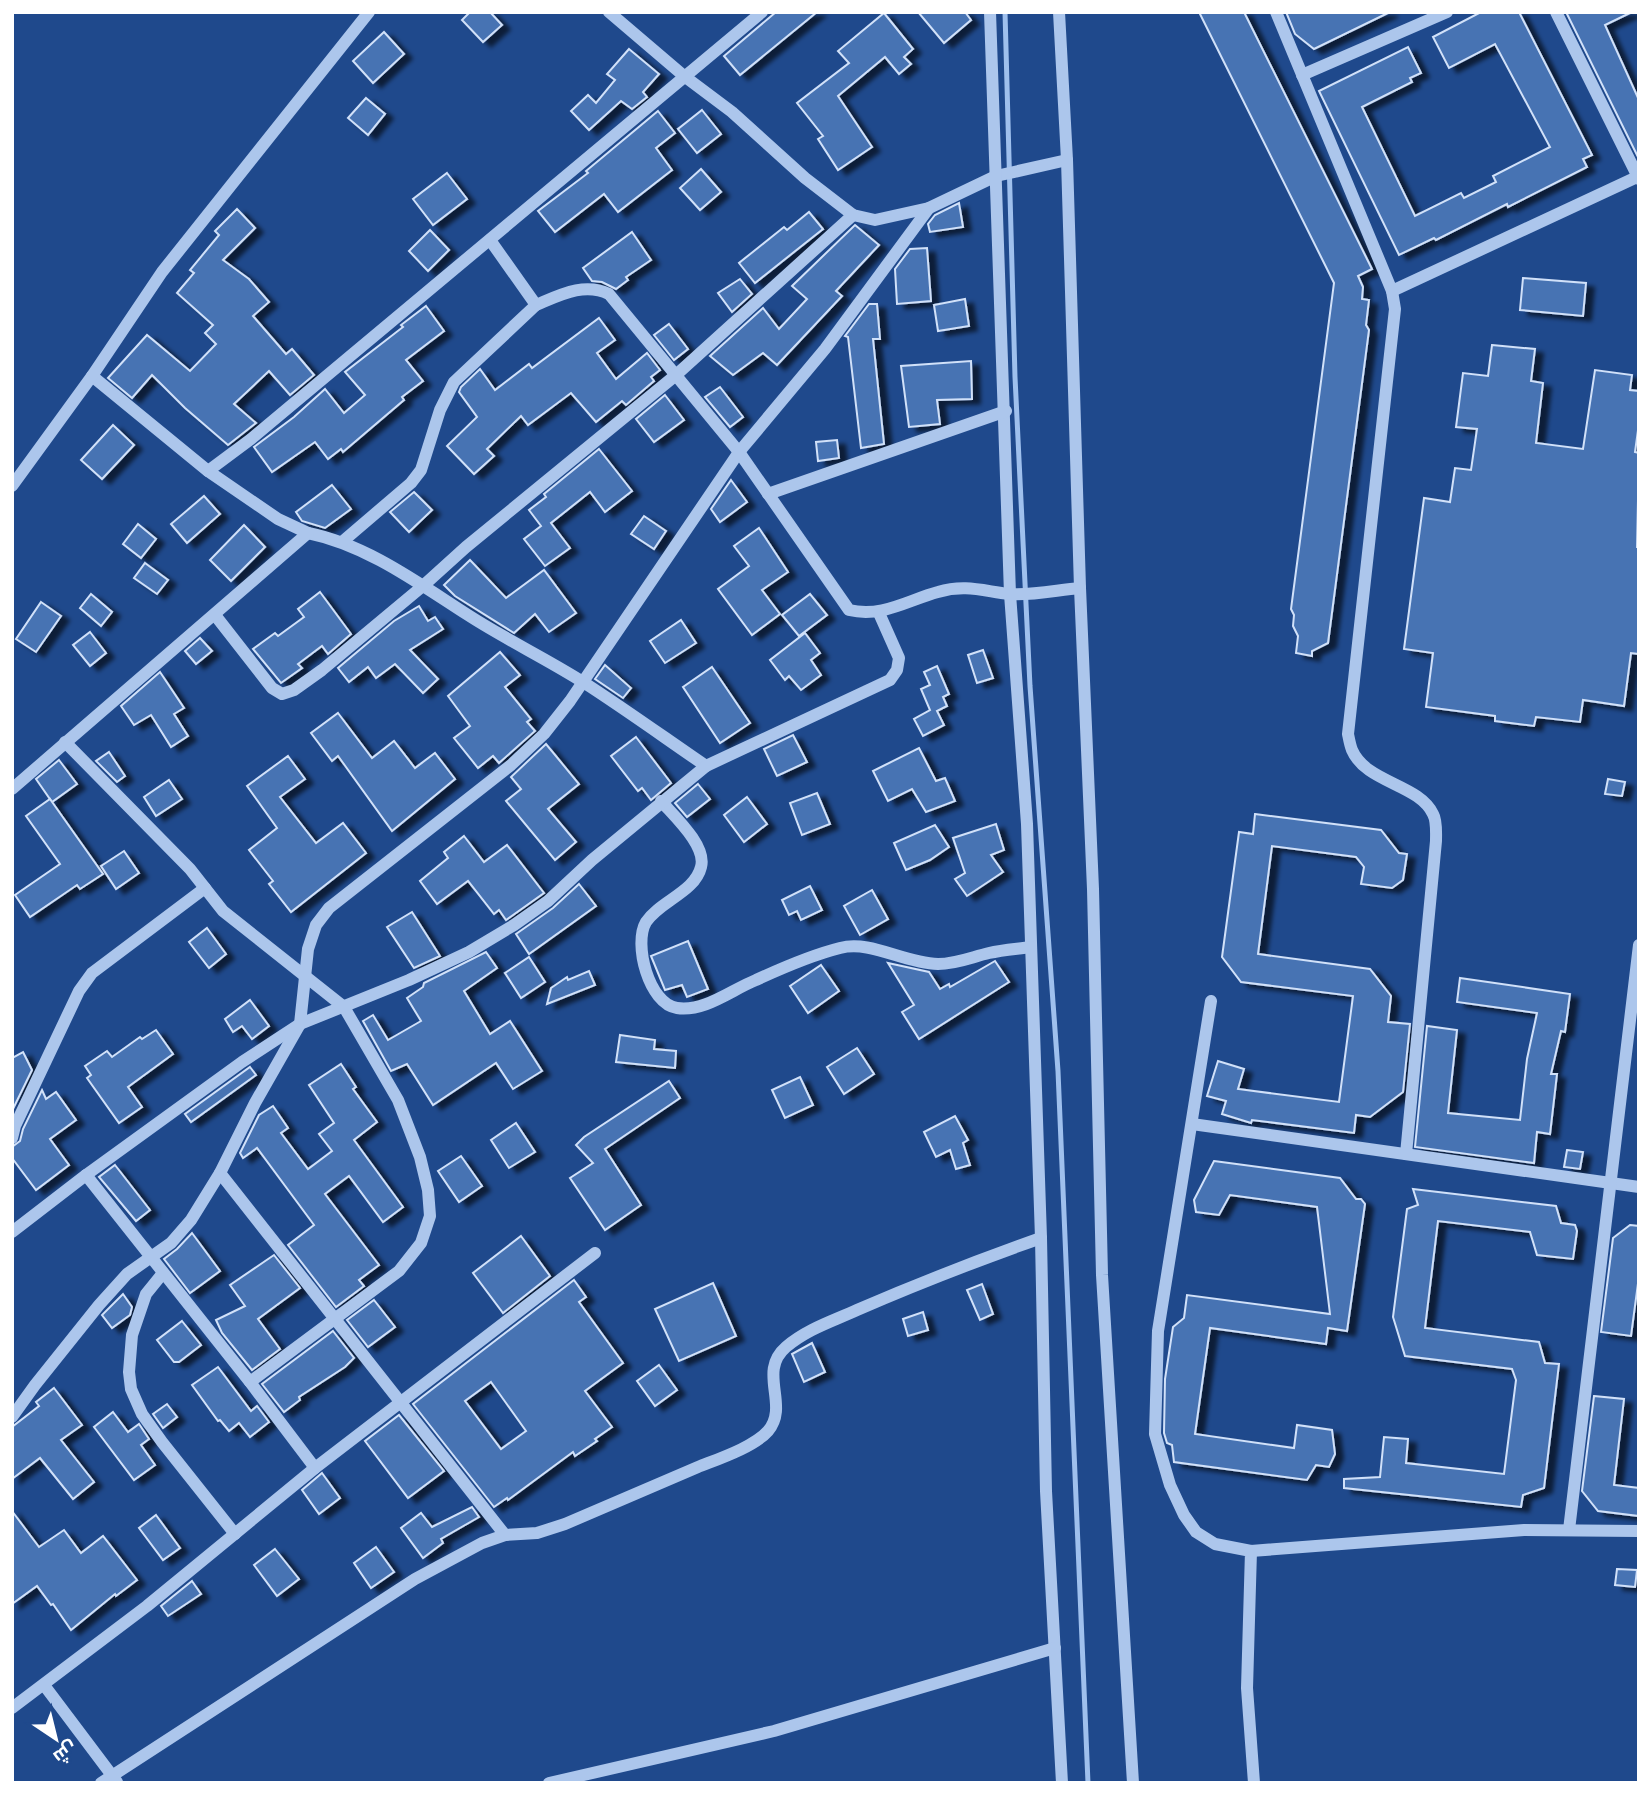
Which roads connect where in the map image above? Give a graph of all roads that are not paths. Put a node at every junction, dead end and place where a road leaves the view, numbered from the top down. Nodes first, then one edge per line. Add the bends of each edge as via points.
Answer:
1 (369, 12) edge
2 (609, 12) edge
3 (762, 12) edge
4 (990, 12) edge
5 (1059, 12) edge
6 (1276, 12) edge
7 (1447, 12) edge
8 (1556, 12) edge
9 (1302, 75) junction
10 (684, 76) junction
11 (1067, 160) junction
12 (996, 176) junction
13 (1638, 178) edge
14 (929, 208) junction
15 (853, 215) junction
16 (490, 240) junction
17 (1392, 291) junction
18 (536, 305) junction
19 (676, 375) junction
20 (92, 376) junction
21 (1006, 411) junction
22 (739, 452) junction
23 (208, 471) junction
24 (12, 486) edge
25 (768, 494) junction
26 (308, 533) junction
27 (342, 542) junction
28 (424, 585) junction
29 (1080, 588) junction
30 (1010, 594) junction
31 (879, 613) junction
32 (215, 615) junction
33 (582, 681) junction
34 (65, 742) junction
35 (706, 766) junction
36 (12, 789) edge
37 (661, 801) junction
38 (205, 888) junction
39 (1639, 945) edge
40 (1031, 947) junction
41 (304, 974) junction
42 (1211, 1001) dead end
43 (344, 1007) junction
44 (300, 1024) junction
45 (1192, 1124) junction
46 (12, 1138) edge
47 (1406, 1154) junction
48 (220, 1173) junction
49 (86, 1175) junction
50 (1612, 1184) junction
51 (1639, 1187) edge
52 (12, 1232) edge
53 (1041, 1238) junction
54 (594, 1254) dead end
55 (151, 1257) junction
56 (163, 1273) junction
57 (334, 1319) junction
58 (250, 1382) junction
59 (400, 1403) junction
60 (12, 1417) edge
61 (315, 1468) junction
62 (1569, 1530) junction
63 (1639, 1531) edge
64 (235, 1534) junction
65 (505, 1535) junction
66 (1251, 1551) junction
67 (1055, 1648) junction
68 (44, 1685) junction
69 (12, 1708) edge
70 (110, 1781) edge
71 (549, 1783) edge
72 (1062, 1783) edge
73 (1133, 1783) edge
74 (1254, 1783) edge

1 - 20 street via 162,272
2 - 10 street
3 - 10 street
4 - 12 street
5 - 11 street
6 - 9 street
7 - 9 street
8 - 13 street
9 - 17 street
10 - 15 street
10 - 16 street
11 - 12 street
11 - 29 street
12 - 14 street
12 - 21 street
13 - 17 street
14 - 15 street via 875,220
14 - 22 street via 825,349
15 - 19 street
16 - 18 street
16 - 23 street
17 - 47 street via 1395,309 1348,734 1359,760 1424,801 1434,815 1436,841
18 - 19 street via 588,288 609,294
18 - 27 street via 454,382 421,470 411,483
19 - 22 street
19 - 28 street
20 - 23 street
20 - 24 street
21 - 25 street
21 - 30 street
22 - 25 street
22 - 33 street
23 - 26 street via 278,519
25 - 31 street via 849,610
26 - 27 street
26 - 32 street
27 - 28 street
28 - 32 street via 322,670 287,693 272,688
28 - 33 street
29 - 30 street
29 - 73 street via 1102,1275
30 - 31 street via 973,587 941,591
30 - 40 street
31 - 35 street via 899,658 890,680
32 - 34 street
33 - 35 street
33 - 41 street via 544,734 511,765 329,908 316,925
34 - 36 street
34 - 38 street
35 - 37 street
37 - 40 street via 702,854 694,880 645,924 642,939 652,989 675,1008 711,1002 754,981 854,945 938,964
37 - 43 street via 548,901 514,925 469,952
38 - 41 street via 223,911
38 - 46 street via 92,972
39 - 50 street
40 - 53 street
41 - 43 street
41 - 44 street
42 - 45 street
43 - 44 street
43 - 57 street via 398,1100 420,1157 430,1216 421,1243 399,1271
44 - 48 street
44 - 49 street
45 - 47 street
45 - 66 street via 1158,1331 1155,1434 1170,1485 1196,1532 1215,1544
47 - 50 street
48 - 55 street via 191,1220
48 - 57 street
49 - 52 street
49 - 55 street
50 - 51 street
50 - 62 street
53 - 65 street via 883,1299 808,1332 785,1348 772,1370 774,1422 749,1444 565,1524 537,1533
53 - 67 street via 1046,1491
54 - 59 street
55 - 56 street
55 - 60 street via 99,1304
56 - 58 street
56 - 64 street via 146,1294 132,1335 131,1389 162,1442
57 - 58 street
57 - 59 street
58 - 61 street
59 - 61 street
59 - 65 street
61 - 64 street
62 - 63 street
62 - 66 street
64 - 68 street
65 - 70 street via 415,1579
66 - 74 street via 1247,1688
67 - 71 street via 775,1731
67 - 72 street
68 - 69 street
68 - 70 street

